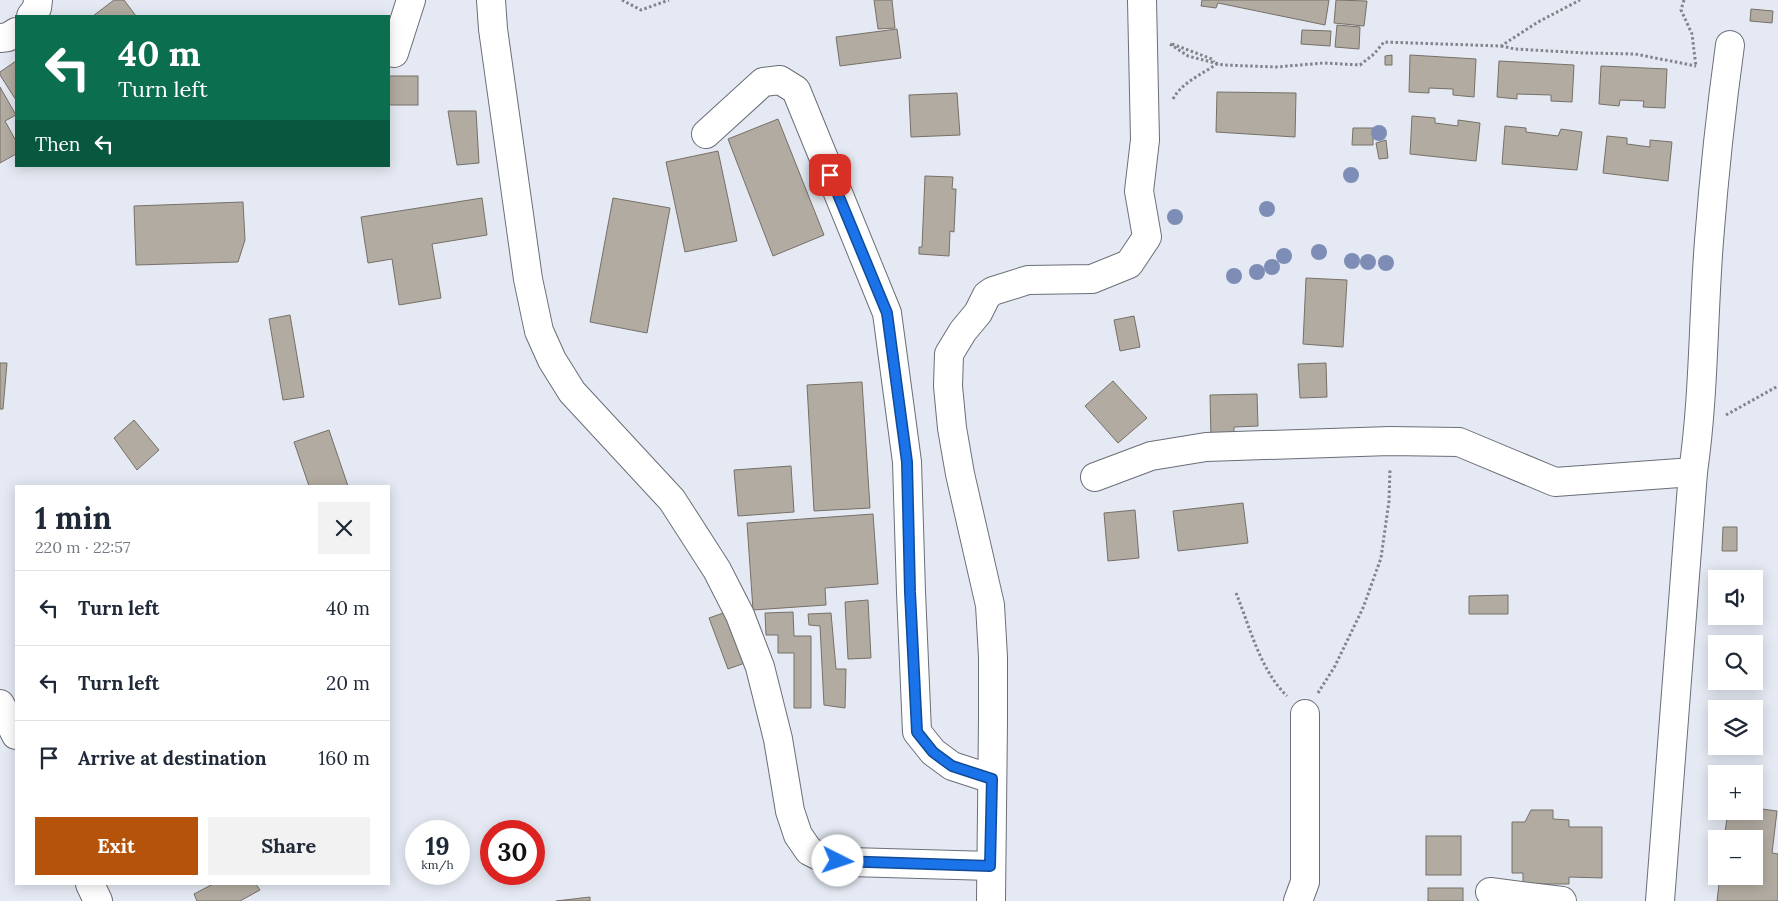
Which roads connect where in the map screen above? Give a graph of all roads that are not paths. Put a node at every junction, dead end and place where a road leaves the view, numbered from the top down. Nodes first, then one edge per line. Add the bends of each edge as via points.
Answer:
1 (38, 0) edge
2 (411, 0) edge
3 (492, 0) edge
4 (1142, 0) edge
5 (32, 15) edge
6 (15, 33) edge
7 (0, 38) edge
8 (1730, 45) dead end
9 (394, 53) dead end
10 (706, 134) dead end
11 (1693, 472) junction
12 (1095, 477) dead end
13 (0, 704) edge
14 (1305, 714) road end
15 (15, 733) edge
16 (992, 779) junction
17 (990, 866) junction
18 (90, 885) edge
19 (1490, 892) dead end
20 (98, 901) edge
21 (990, 901) edge
22 (1298, 901) edge
23 (1562, 901) edge
24 (1660, 901) edge

1 - 5 street
2 - 9 street
3 - 17 street via 493,28 528,279 539,331 572,392 672,500 718,570 760,667 778,739 790,811 798,835 809,851 827,860
4 - 16 street via 1145,140 1139,191 1147,237 1129,264 1092,279 1028,280 993,291 987,295 949,354 952,428 990,605
6 - 7 street
8 - 11 street via 1709,242
10 - 16 street via 763,82 780,80 796,90 887,313 907,462 917,732 933,752 952,766
11 - 12 street via 1555,482 1459,442 1390,441 1206,447 1151,456
11 - 24 street
13 - 15 street
14 - 22 street via 1305,882
16 - 17 street
17 - 21 street
18 - 20 street
19 - 23 street

